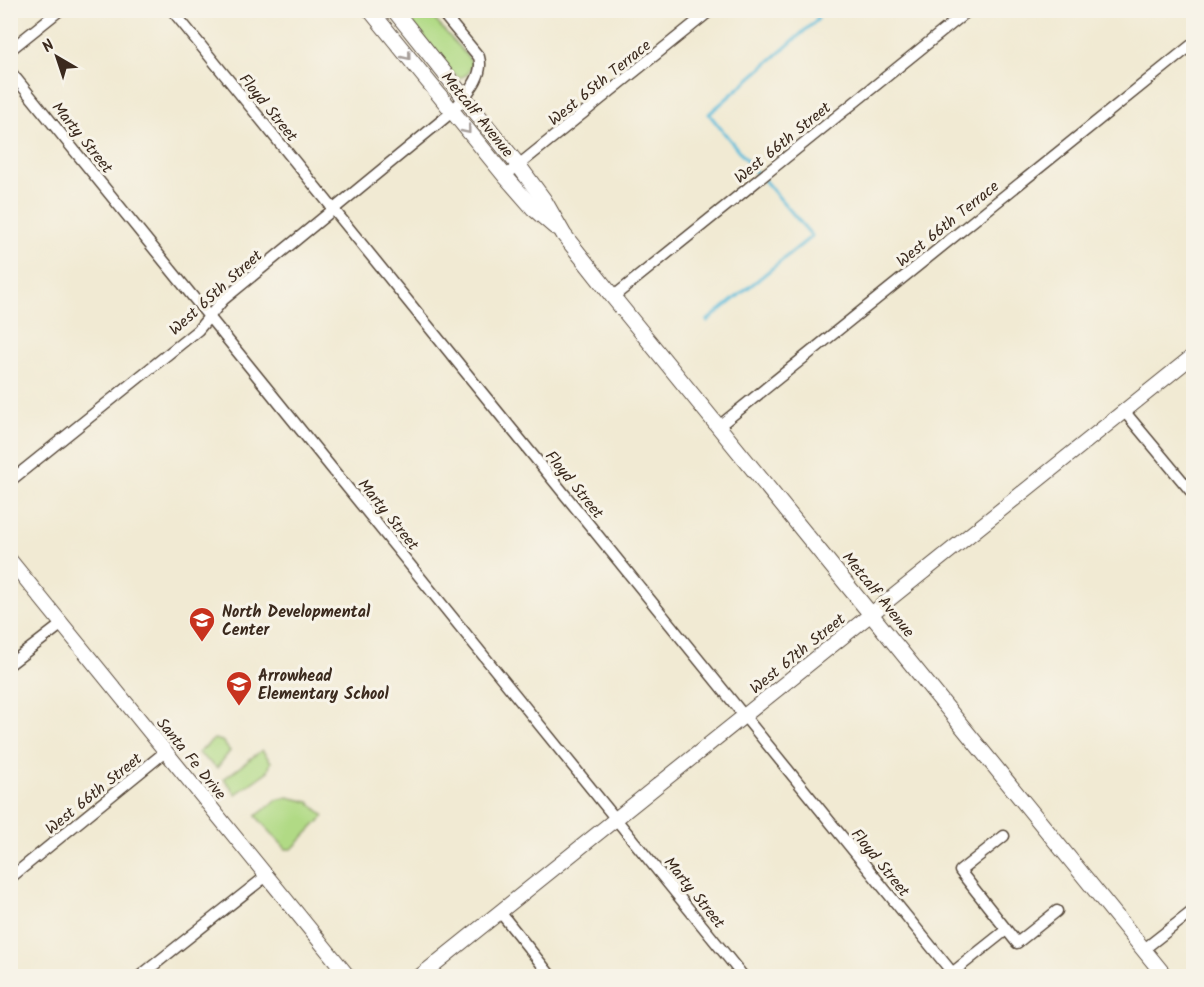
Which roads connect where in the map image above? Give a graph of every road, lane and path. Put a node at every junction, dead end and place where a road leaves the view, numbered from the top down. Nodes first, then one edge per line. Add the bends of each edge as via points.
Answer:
1 (60, 10) edge
2 (171, 10) edge
3 (370, 10) edge
4 (394, 10) edge
5 (440, 10) edge
6 (711, 10) edge
7 (969, 10) edge
8 (1194, 43) edge
9 (10, 50) edge
10 (10, 71) edge
11 (463, 97) junction
12 (452, 112) junction
13 (519, 166) junction
14 (505, 176) junction
15 (334, 211) junction
16 (564, 235) junction
17 (613, 297) junction
18 (208, 316) junction
19 (1194, 355) edge
20 (1124, 411) junction
21 (718, 426) junction
22 (10, 482) edge
23 (1194, 495) edge
24 (10, 560) edge
25 (872, 614) junction
26 (62, 624) junction
27 (10, 664) edge
28 (744, 716) junction
29 (165, 752) junction
30 (617, 819) junction
31 (1004, 836) dead end
32 (265, 876) junction
33 (10, 878) edge
34 (1194, 910) edge
35 (1057, 911) dead end
36 (500, 912) junction
37 (1006, 930) junction
38 (1143, 950) junction
39 (953, 975) edge
40 (140, 976) edge
41 (348, 976) edge
42 (420, 976) edge
43 (551, 976) edge
44 (743, 976) edge
45 (1165, 976) edge

1 - 9 street
2 - 15 street, Floyd Street
3 -> 12 main road, Metcalf Avenue
4 - 11 main road, Metcalf Avenue
5 - 11 street, West 65th Street via 481,63 474,83
6 - 13 street, West 65th Terrace
7 - 17 street, West 66th Street
8 - 21 street, West 66th Terrace
10 - 18 street, Marty Street
11 - 12 street, West 65th Street
11 - 13 main road, Metcalf Avenue
12 -> 14 main road, Metcalf Avenue
12 - 15 street, West 65th Street
13 - 14 street, West 65th Terrace
13 - 16 main road, Metcalf Avenue
14 - 16 main road, Metcalf Avenue
15 - 18 street, West 65th Street
15 - 28 street, Floyd Street
16 - 17 main road, Metcalf Avenue
17 - 21 main road, Metcalf Avenue
18 - 22 street, West 65th Street via 198,330
18 - 30 street, Marty Street
19 - 20 street, West 67th Street
20 - 23 street
20 - 25 street, West 67th Street
21 - 25 main road, Metcalf Avenue
24 - 26 street, Santa Fe Drive
25 - 28 street, West 67th Street
25 - 38 main road, Metcalf Avenue
26 - 27 street
26 - 29 street, Santa Fe Drive
28 - 30 street, West 67th Street
28 - 39 street, Floyd Street
29 - 32 street, Santa Fe Drive
29 - 33 street, West 66th Street
30 - 36 street, West 67th Street
30 - 44 street, Marty Street
31 - 37 street via 960,871
32 - 40 street
32 - 41 street, Santa Fe Drive
34 - 38 street
35 - 37 street via 1017,943
36 - 42 street, West 67th Street
36 - 43 street
37 - 39 street
38 - 45 main road, Metcalf Avenue

